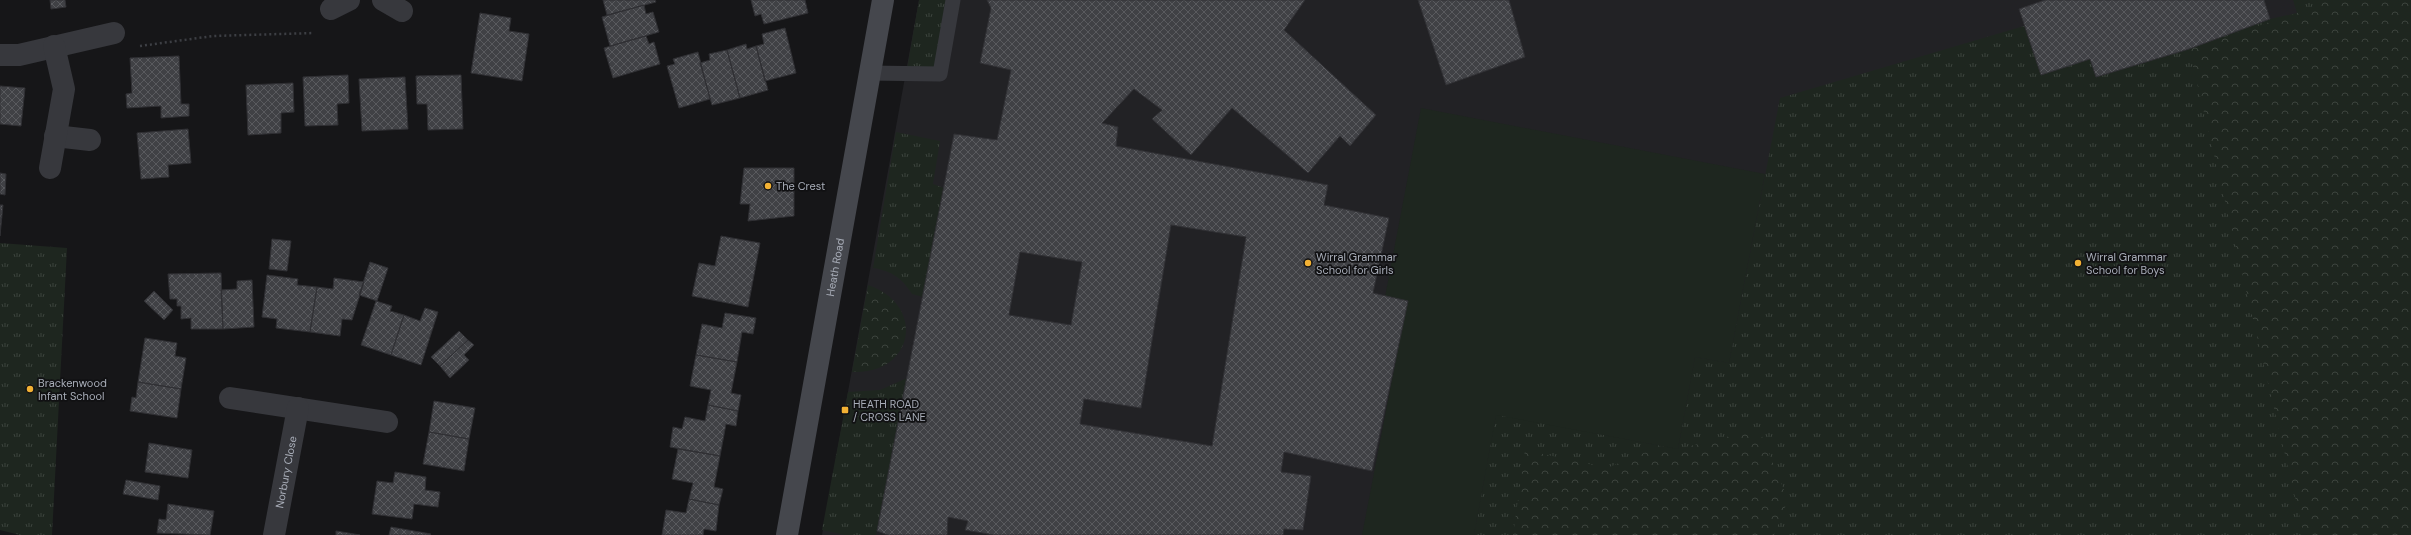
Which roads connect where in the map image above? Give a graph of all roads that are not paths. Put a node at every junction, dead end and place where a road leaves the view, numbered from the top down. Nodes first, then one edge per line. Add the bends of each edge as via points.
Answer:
1 (383, 0) edge
2 (883, 0) edge
3 (953, 0) edge
4 (402, 11) dead end
5 (114, 33) road end
6 (54, 46) junction
7 (0, 55) edge
8 (870, 74) junction
9 (55, 136) junction
10 (90, 140) dead end
11 (50, 168) dead end
12 (230, 398) dead end
13 (298, 408) junction
14 (387, 422) dead end
15 (274, 535) edge
16 (787, 535) edge

1 - 4 street
2 - 8 street, Heath Road
3 - 8 lane via 940,74
5 - 6 street
6 - 7 street via 19,54
6 - 9 street via 64,89
8 - 16 street, Heath Road
9 - 10 street
9 - 11 street
12 - 13 street
13 - 14 street
13 - 15 street, Norbury Close

